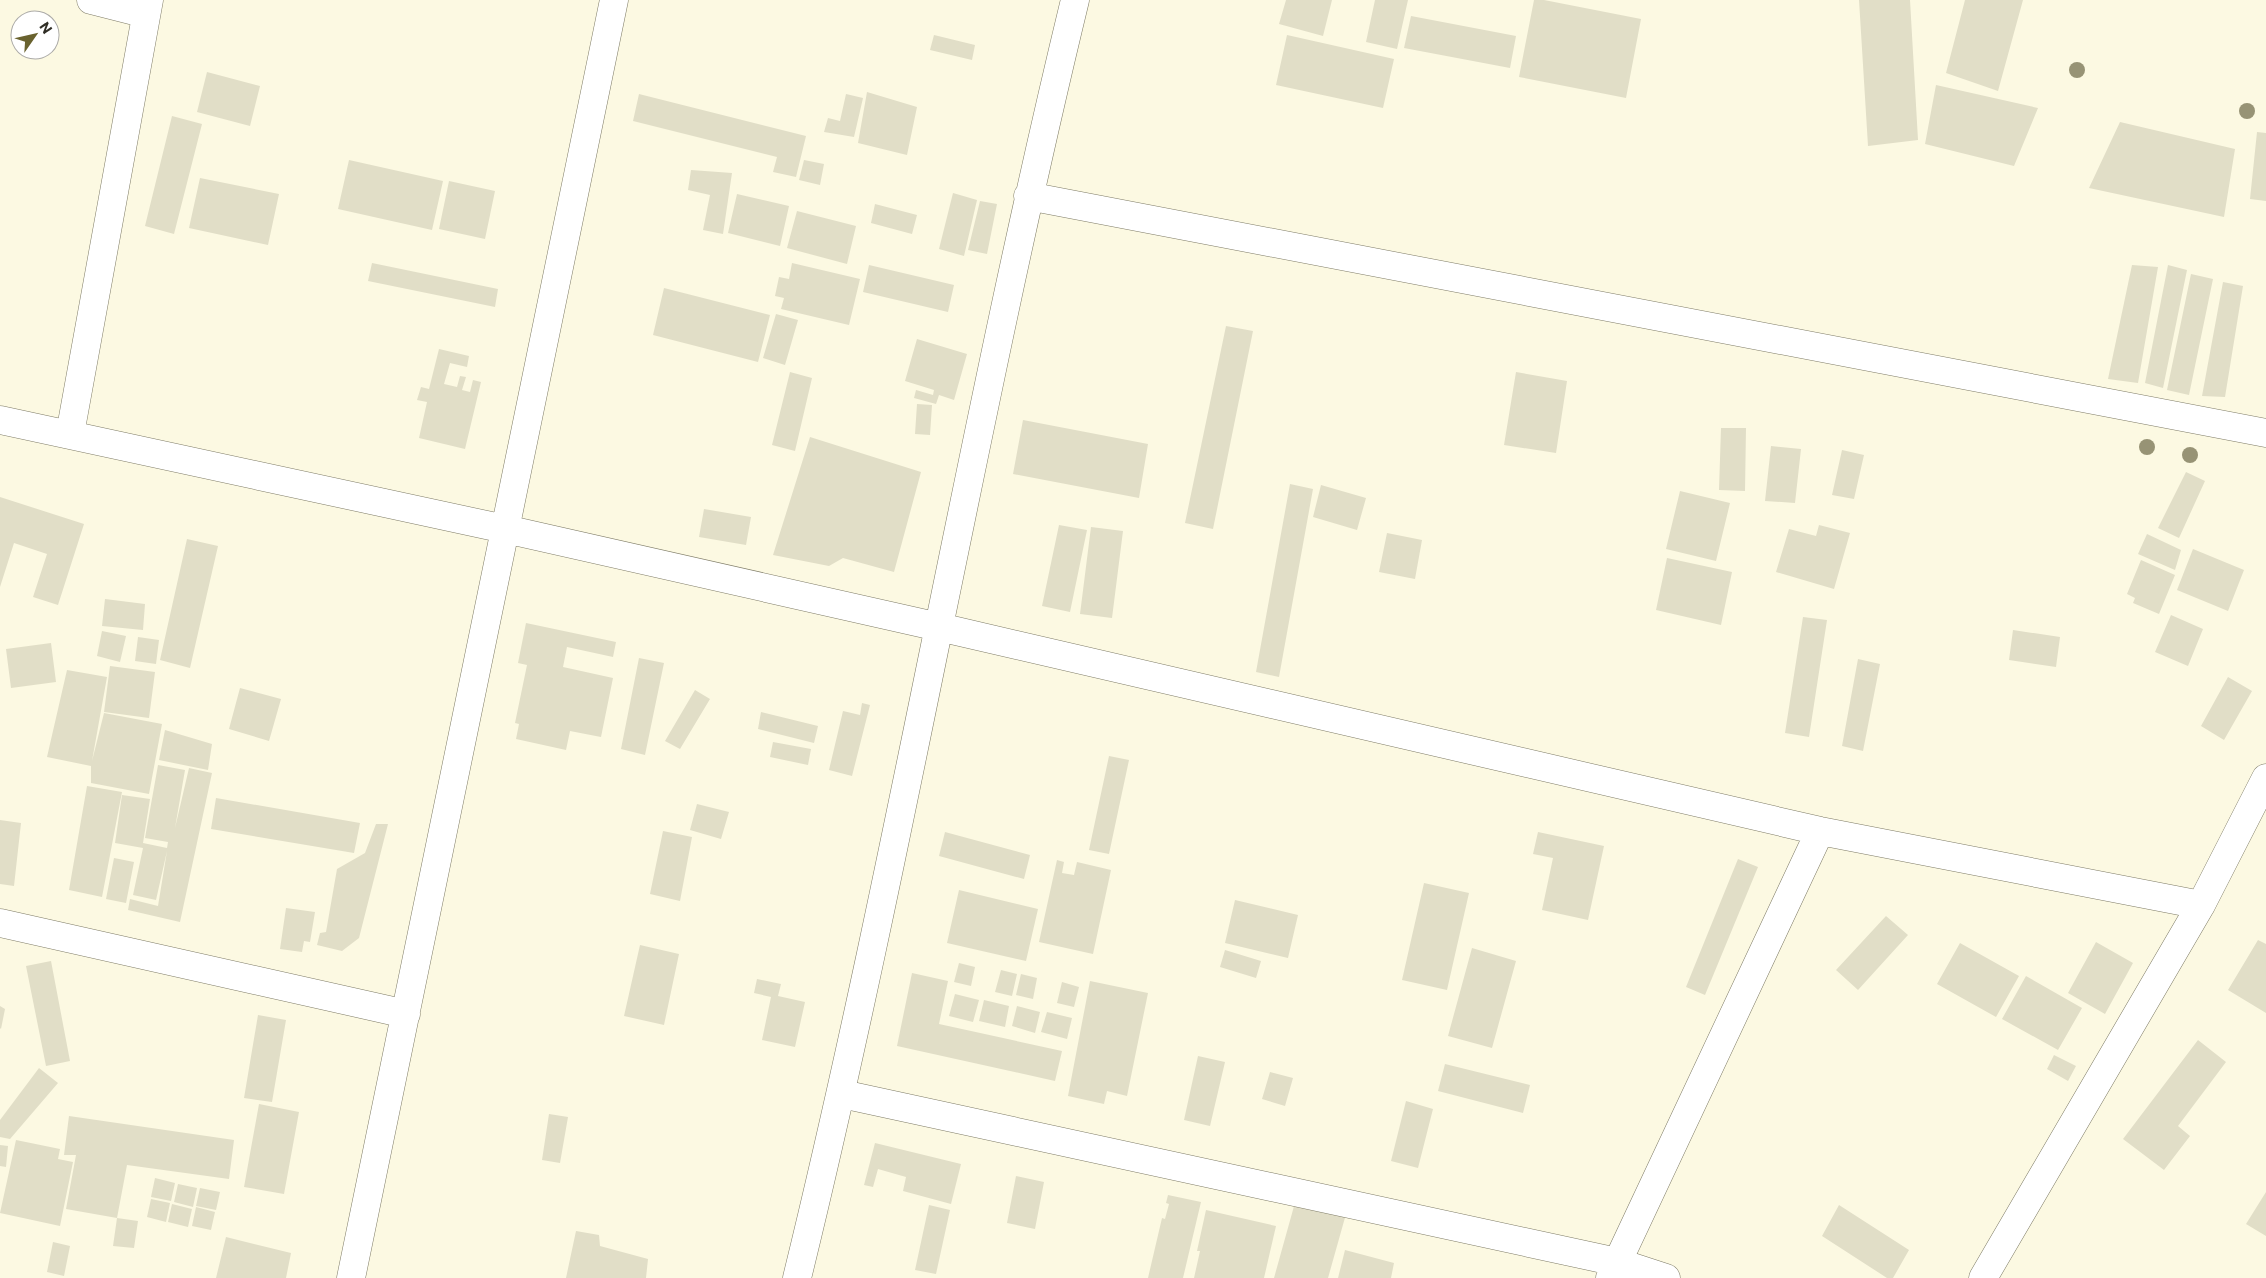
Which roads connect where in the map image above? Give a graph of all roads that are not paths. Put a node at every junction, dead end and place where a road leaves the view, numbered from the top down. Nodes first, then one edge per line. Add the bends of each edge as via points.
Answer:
1 (91, 0) edge
2 (614, 0) edge
3 (1075, 0) edge
4 (148, 7) edge
5 (1028, 196) junction
6 (0, 420) edge
7 (2266, 433) edge
8 (70, 434) junction
9 (505, 530) junction
10 (939, 627) junction
11 (2266, 778) edge
12 (1820, 831) junction
13 (2201, 905) junction
14 (0, 922) edge
15 (406, 1014) junction
16 (842, 1094) junction
17 (1614, 1270) edge
18 (351, 1278) edge
19 (797, 1278) edge
20 (1666, 1278) edge
21 (1983, 1278) edge

1 - 4 street
2 - 9 street
3 - 5 street
4 - 8 street
5 - 7 street
5 - 10 street
6 - 8 street
8 - 9 street
9 - 10 street
9 - 15 street
10 - 12 street
10 - 16 street
11 - 13 street
12 - 13 street
12 - 17 street
13 - 21 street
14 - 15 street
15 - 18 street
16 - 17 street
16 - 19 street
17 - 20 street

